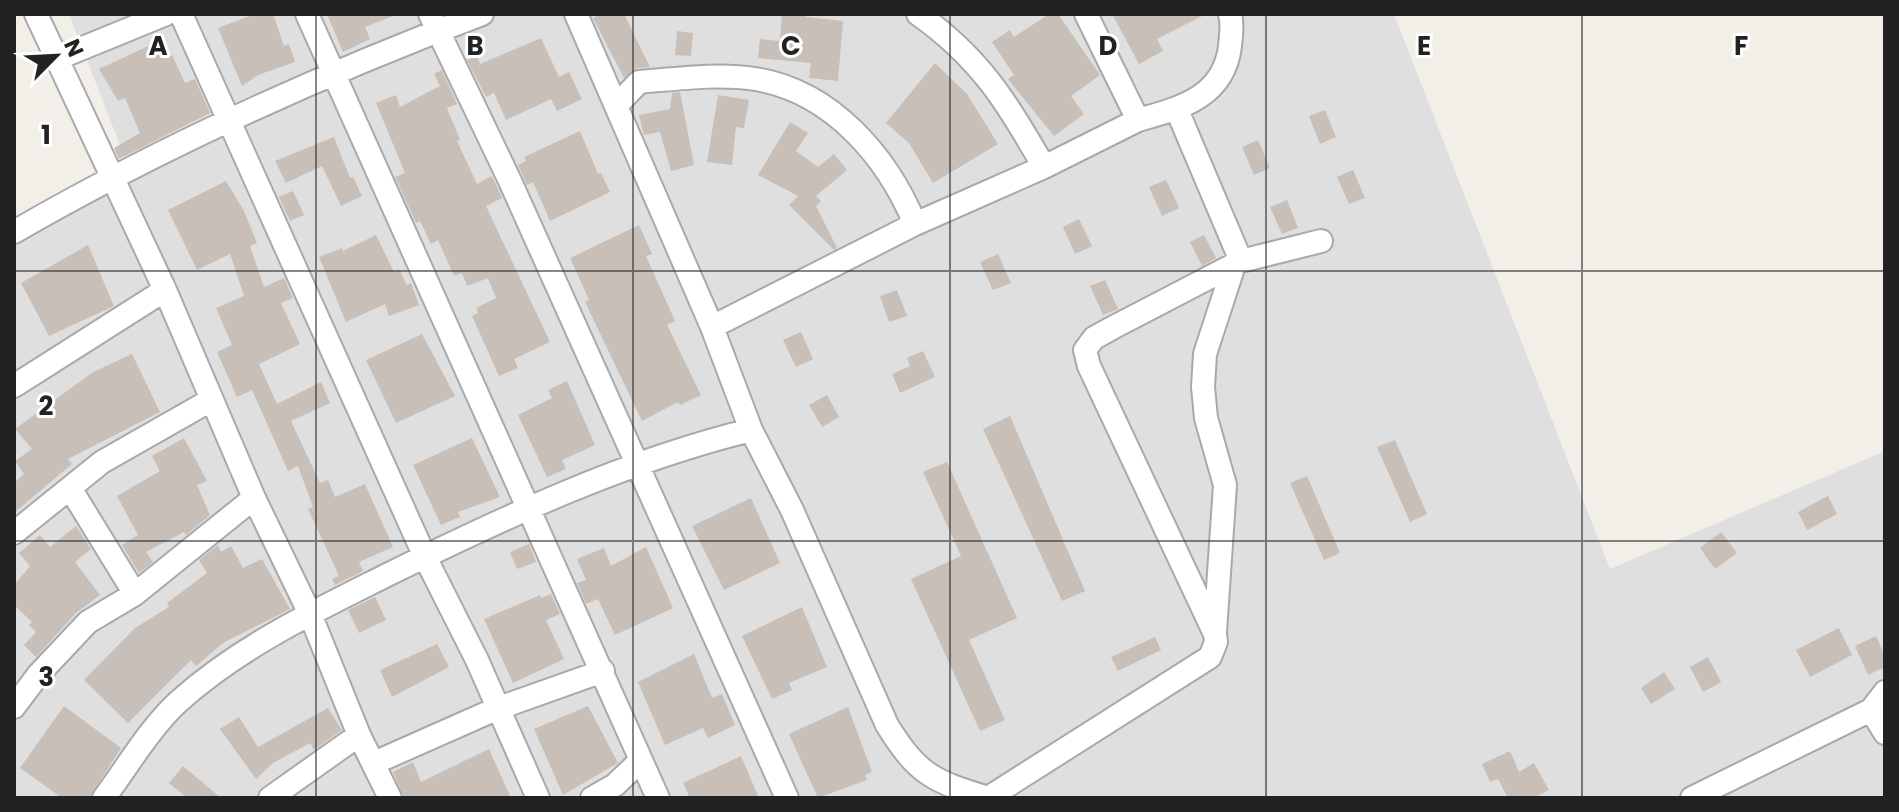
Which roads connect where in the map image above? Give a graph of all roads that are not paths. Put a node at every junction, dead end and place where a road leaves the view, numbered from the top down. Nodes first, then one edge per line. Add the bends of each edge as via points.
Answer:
1 (36, 14) edge
2 (166, 14) edge
3 (181, 14) edge
4 (307, 14) edge
5 (482, 14) edge
6 (576, 14) edge
7 (918, 14) edge
8 (1086, 14) edge
9 (1230, 14) edge
10 (434, 22) edge
11 (56, 59) junction
12 (335, 75) junction
13 (616, 106) junction
14 (1177, 110) junction
15 (1138, 120) junction
16 (228, 122) junction
17 (1044, 167) junction
18 (110, 177) junction
19 (915, 224) junction
20 (14, 232) edge
21 (1321, 241) dead end
22 (1238, 263) junction
23 (165, 290) junction
24 (712, 327) junction
25 (14, 386) edge
26 (211, 400) junction
27 (751, 430) junction
28 (638, 464) junction
29 (70, 488) junction
30 (254, 498) junction
31 (530, 508) junction
32 (14, 533) edge
33 (425, 557) junction
34 (135, 594) junction
35 (310, 614) junction
36 (1215, 634) junction
37 (603, 671) junction
38 (1878, 701) edge
39 (14, 707) edge
40 (496, 709) junction
41 (1885, 733) edge
42 (359, 735) junction
43 (640, 761) junction
44 (374, 763) junction
45 (104, 798) edge
46 (270, 798) edge
47 (390, 798) edge
48 (538, 798) edge
49 (592, 798) edge
50 (658, 798) edge
51 (787, 798) edge
52 (988, 798) edge
53 (1692, 798) edge

1 - 11 street
2 - 11 street
3 - 16 street
4 - 12 street
5 - 10 street
6 - 13 street
7 - 17 street via 949,36 1004,97
8 - 15 street
9 - 14 street via 1229,57 1214,88
10 - 12 street
10 - 28 street
11 - 18 street
12 - 16 street
12 - 31 street
13 - 19 street via 639,82 754,79 794,89 829,111 882,159
13 - 24 street
14 - 15 street
14 - 22 street
15 - 17 street
16 - 18 street
16 - 33 street
17 - 19 street
18 - 20 street
18 - 23 street
19 - 24 street
21 - 22 street
22 - 36 street via 1205,354 1206,418 1225,485
22 - 36 street via 1094,338 1085,350
23 - 25 street
23 - 26 street
24 - 27 street
26 - 29 street via 125,447
26 - 30 street
27 - 28 street
27 - 52 street via 887,725 906,755 936,782
28 - 31 street
28 - 51 street
29 - 32 street
29 - 34 street
30 - 34 street
30 - 35 street
31 - 33 street
31 - 37 street
33 - 35 street
33 - 40 street
34 - 39 street via 88,622
35 - 42 street
35 - 45 street via 251,646 178,702
36 - 52 street via 1210,657
37 - 40 street
37 - 43 street
38 - 41 street
38 - 53 street
40 - 44 street
40 - 48 street
42 - 44 street
42 - 46 street
43 - 49 street
43 - 50 street
44 - 47 street

